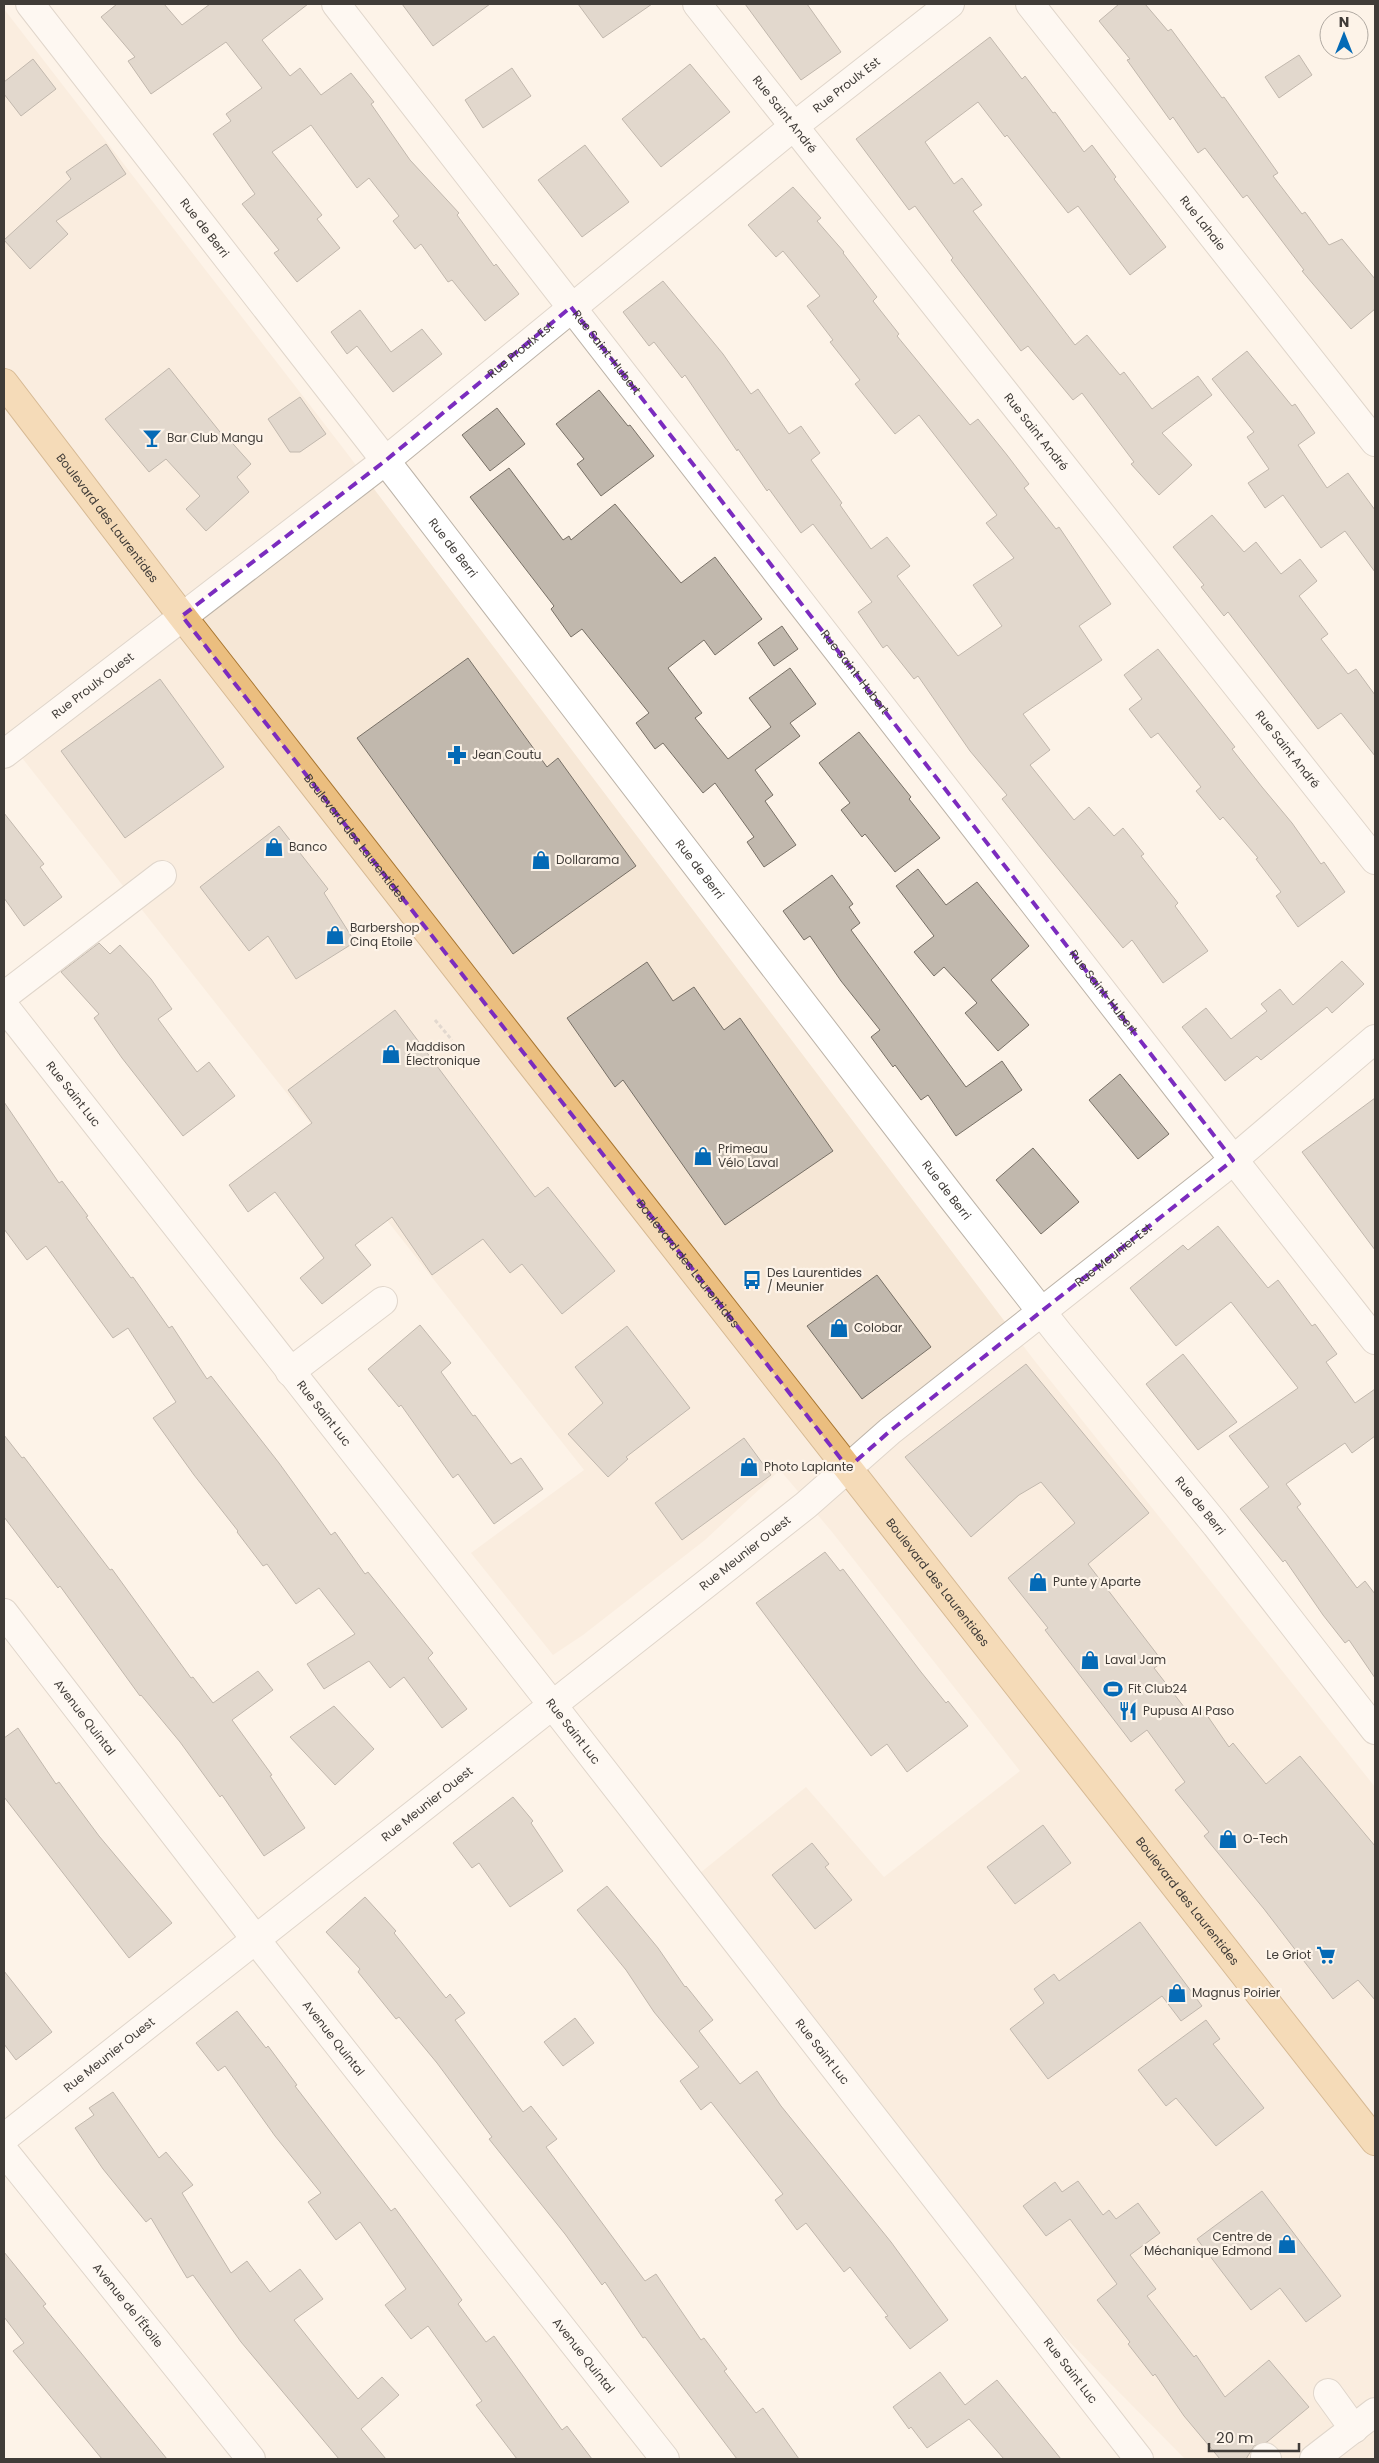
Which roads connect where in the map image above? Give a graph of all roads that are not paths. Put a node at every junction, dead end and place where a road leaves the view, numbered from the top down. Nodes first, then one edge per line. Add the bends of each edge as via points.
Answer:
1 (30, 4) edge
2 (336, 4) edge
3 (697, 4) edge
4 (950, 4) edge
5 (1030, 4) edge
6 (793, 128) junction
7 (571, 307) junction
8 (4, 384) edge
9 (1375, 442) edge
10 (385, 462) junction
11 (182, 616) junction
12 (4, 754) edge
13 (1375, 860) edge
14 (162, 875) dead end
15 (4, 996) edge
16 (4, 1006) edge
17 (1375, 1039) edge
18 (1233, 1160) junction
19 (382, 1301) dead end
20 (1042, 1312) junction
21 (1375, 1340) edge
22 (290, 1372) junction
23 (848, 1468) junction
24 (4, 1613) edge
25 (552, 1706) junction
26 (1375, 1730) edge
27 (256, 1939) junction
28 (4, 2138) edge
29 (1375, 2140) edge
30 (4, 2151) edge
31 (1328, 2392) dead end
32 (1375, 2412) edge
33 (1354, 2429) junction
34 (251, 2459) edge
35 (665, 2459) edge
36 (1139, 2459) edge
37 (1314, 2459) edge

1 - 10 street, Rue de Berri
2 - 7 street, Rue Saint-Hubert
3 - 6 street, Rue Saint André
4 - 6 street, Rue Proulx Est
5 - 9 street, Rue Lahaie
6 - 7 street, Rue Proulx Est
6 - 13 street, Rue Saint André
7 - 10 street, Rue Proulx Est
7 - 18 street, Rue Saint-Hubert
8 - 11 main road, Boulevard des Laurentides
10 - 11 street, Rue Proulx Est
10 - 20 street, Rue de Berri
11 - 12 street, Rue Proulx Ouest
11 - 23 main road, Boulevard des Laurentides
14 - 15 street
16 - 22 street, Rue Saint Luc
17 - 18 street, Rue Meunier Est
18 - 20 street, Rue Meunier Est
18 - 21 street, Rue Saint-Hubert
19 - 22 street
20 - 23 street, Rue Meunier Est via 890,1431
20 - 26 street, Rue de Berri via 1216,1525
22 - 25 street, Rue Saint Luc
23 - 25 street, Rue Meunier Ouest via 806,1505
23 - 29 main road, Boulevard des Laurentides
24 - 27 street, Avenue Quintal
25 - 27 street, Rue Meunier Ouest
25 - 36 street, Rue Saint Luc
27 - 28 street, Rue Meunier Ouest
27 - 35 street, Avenue Quintal
30 - 34 street, Avenue de l'Étoile
31 - 33 street
32 - 33 street
33 - 37 street

